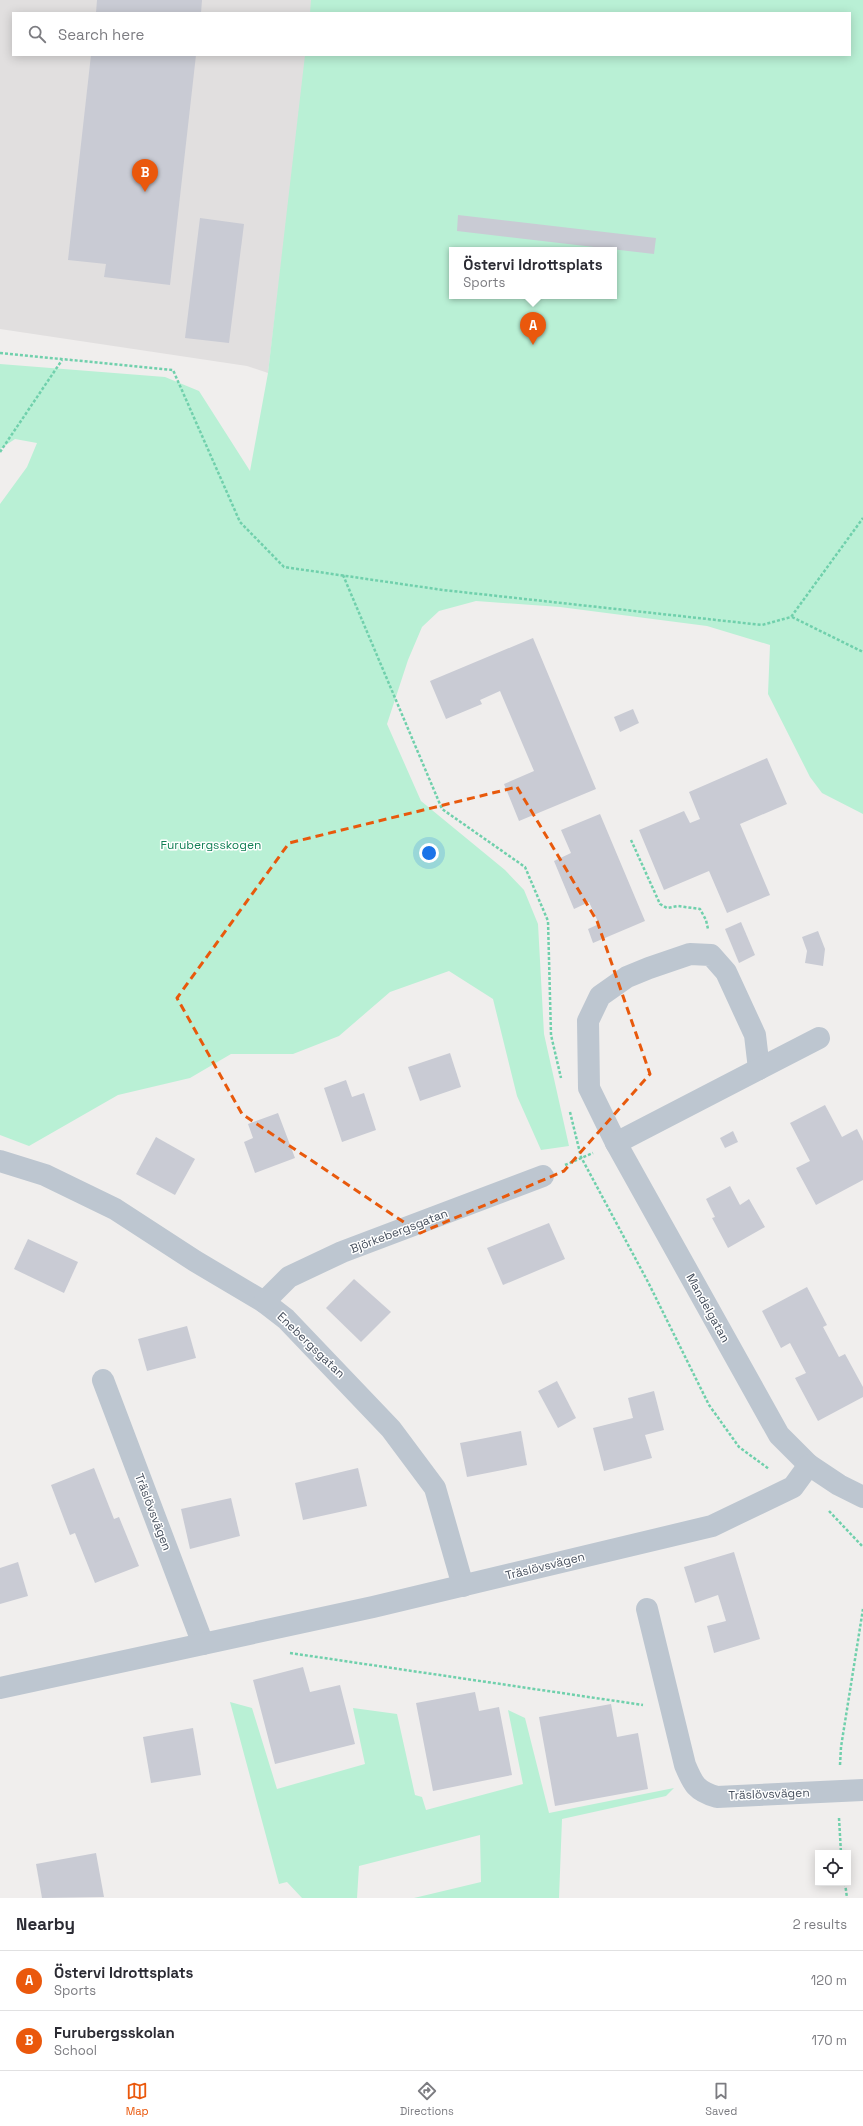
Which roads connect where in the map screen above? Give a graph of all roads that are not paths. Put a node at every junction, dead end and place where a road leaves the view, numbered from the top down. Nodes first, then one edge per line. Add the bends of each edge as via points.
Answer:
1 (819, 1038) dead end
2 (759, 1069) junction
3 (616, 1144) junction
4 (0, 1161) edge
5 (543, 1176) road end
6 (264, 1302) junction
7 (103, 1380) dead end
8 (809, 1465) junction
9 (863, 1497) edge
10 (463, 1586) junction
11 (647, 1609) dead end
12 (203, 1644) junction
13 (0, 1688) edge
14 (863, 1790) edge

1 - 2 street
2 - 3 street
2 - 3 street, Mandelgatan via 755,1035 726,972 711,956 690,954 627,977 600,996 588,1021 590,1088
3 - 8 street, Mandelgatan via 779,1435
4 - 6 street, Enebergsgatan via 46,1176 114,1209 194,1261
5 - 6 street, Björkebergsgatan via 342,1252 289,1277
6 - 10 street, Enebergsgatan via 286,1319 343,1376 391,1429 435,1488
7 - 12 street, Träslövsvägen
8 - 9 street
8 - 10 street, Träslövsvägen via 792,1487 712,1526
10 - 12 street, Träslövsvägen
11 - 14 street, Träslövsvägen via 684,1765 702,1793 717,1797
12 - 13 street, Träslövsvägen

